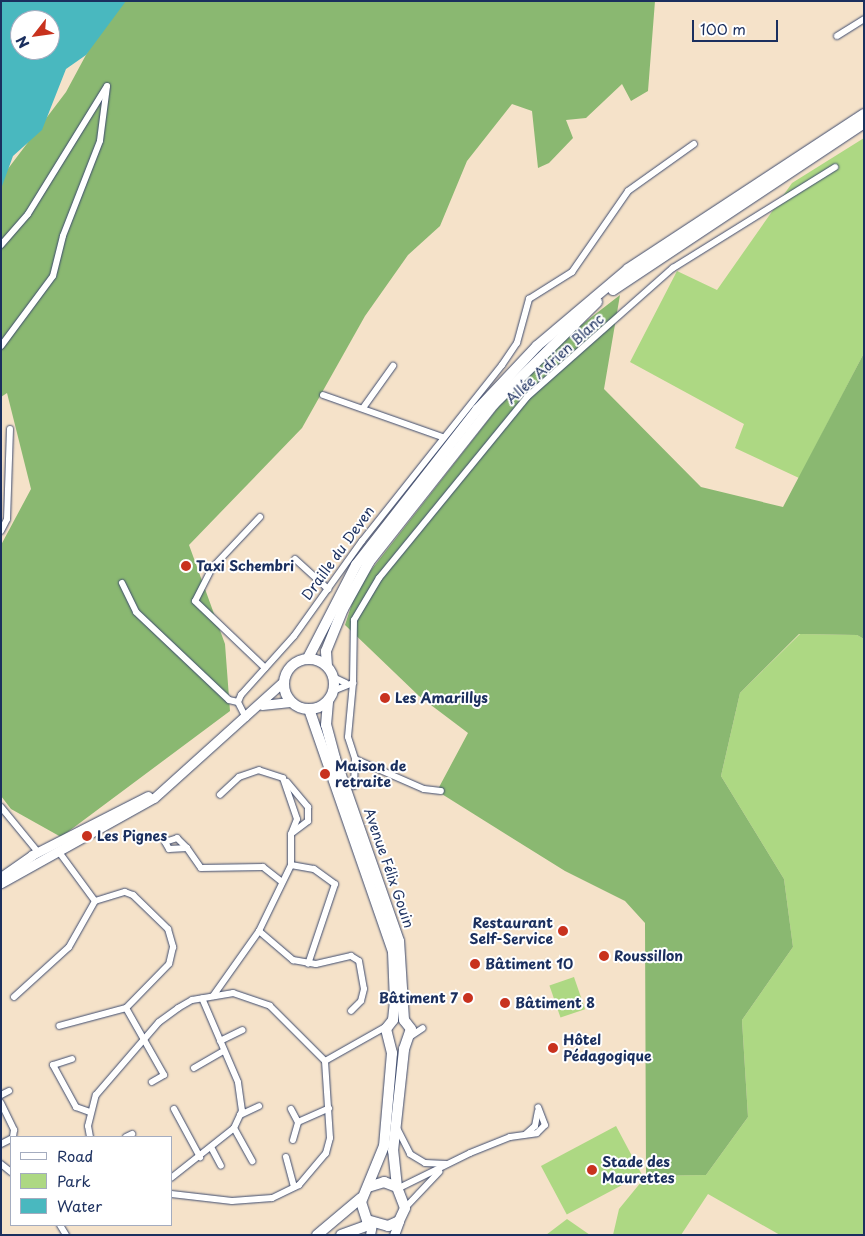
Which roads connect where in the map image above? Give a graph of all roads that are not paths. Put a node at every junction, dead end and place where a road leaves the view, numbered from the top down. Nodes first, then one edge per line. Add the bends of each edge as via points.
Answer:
1 (864, 19) edge
2 (837, 36) dead end
3 (864, 114) edge
4 (864, 123) edge
5 (694, 144) dead end
6 (834, 168) dead end
7 (1, 245) edge
8 (1, 346) edge
9 (393, 366) dead end
10 (323, 395) dead end
11 (363, 408) junction
12 (10, 429) dead end
13 (442, 437) junction
14 (4, 463) edge
15 (260, 517) dead end
16 (1, 531) edge
17 (295, 558) dead end
18 (122, 583) dead end
19 (328, 588) junction
20 (308, 658) junction
21 (327, 666) junction
22 (265, 668) junction
23 (333, 677) junction
24 (284, 681) junction
25 (350, 683) junction
26 (333, 691) junction
27 (328, 701) junction
28 (238, 702) junction
29 (290, 702) junction
30 (260, 706) junction
31 (308, 709) junction
32 (246, 718) junction
33 (354, 759) junction
34 (285, 780) junction
35 (354, 786) dead end
36 (441, 791) dead end
37 (220, 795) dead end
38 (1, 807) edge
39 (291, 834) junction
40 (187, 848) dead end
41 (58, 849) junction
42 (35, 857) junction
43 (291, 865) junction
44 (1, 877) edge
45 (282, 882) junction
46 (1, 883) edge
47 (96, 902) junction
48 (259, 931) junction
49 (308, 964) junction
50 (213, 996) junction
51 (14, 997) dead end
52 (202, 998) junction
53 (126, 1008) junction
54 (352, 1011) dead end
55 (59, 1026) dead end
56 (243, 1030) dead end
57 (399, 1031) junction
58 (144, 1039) junction
59 (220, 1041) junction
60 (224, 1052) junction
61 (72, 1059) dead end
62 (325, 1061) junction
63 (194, 1068) dead end
64 (152, 1082) dead end
65 (9, 1091) dead end
66 (1, 1095) edge
67 (1, 1104) edge
68 (259, 1106) dead end
69 (329, 1108) junction
70 (174, 1109) dead end
71 (291, 1109) dead end
72 (90, 1112) junction
73 (240, 1115) junction
74 (395, 1120) junction
75 (298, 1122) junction
76 (234, 1128) junction
77 (525, 1135) dead end
78 (12, 1136) edge
79 (89, 1136) edge
80 (293, 1140) dead end
81 (211, 1147) junction
82 (200, 1157) junction
83 (286, 1157) dead end
84 (252, 1161) dead end
85 (450, 1163) junction
86 (221, 1166) dead end
87 (172, 1177) edge
88 (294, 1187) junction
89 (368, 1187) junction
90 (398, 1187) junction
91 (172, 1194) edge
92 (362, 1198) junction
93 (405, 1208) junction
94 (399, 1221) junction
95 (372, 1224) junction
96 (317, 1235) edge
97 (341, 1235) edge
98 (370, 1235) edge
99 (394, 1235) edge

1 - 2 street
3 - 20 main road via 628,270 536,346 478,410 356,565
4 - 21 main road via 633,275 544,350 494,404 369,562 342,609 326,651
5 - 13 street, Draille du Deven via 628,191 572,272 529,298 517,342
6 - 25 street, Allée Adrien Blanc via 673,268 522,402 375,584 354,620
7 - 8 street via 28,214 105,87 110,90 100,142 63,236 53,276
9 - 11 street
10 - 11 street
11 - 13 street
12 - 14 street
13 - 19 street, Draille du Deven
14 - 16 street via 7,519
15 - 22 street via 206,580 195,601
17 - 19 street
18 - 28 street via 136,612 229,700
19 - 22 street, Draille du Deven
20 - 21 main road
20 - 24 main road via 291,665
21 - 23 main road
22 - 28 street, Draille du Deven
23 - 25 street
23 - 26 main road
24 - 29 main road
24 - 30 main road
25 - 26 street
25 - 33 street, Allée Adrien Blanc via 348,737
26 - 27 main road
27 - 31 main road
27 - 57 main road, Avenue Félix Gouin via 325,716 336,758 399,941
28 - 32 street
29 - 30 main road
29 - 31 main road
30 - 32 main road
31 - 57 main road, Avenue Félix Gouin via 386,924 394,960
32 - 41 main road via 141,806
33 - 35 street, Allée Adrien Blanc
33 - 36 street via 424,788
34 - 37 street via 259,770 238,777
34 - 39 street via 297,819
34 - 39 street via 308,807 308,821
38 - 42 street
39 - 43 street
40 - 45 street via 201,868 263,868
41 - 42 main road
41 - 47 street
42 - 44 main road
42 - 46 main road
43 - 45 street
43 - 49 street via 314,869 335,884
45 - 48 street
47 - 51 street via 69,947
47 - 53 street via 125,892 133,895 168,929 173,947 169,964
48 - 49 street via 278,950
48 - 50 street
49 - 54 street via 351,956 358,961 364,989 361,1001
50 - 52 street
50 - 62 street via 233,993 270,1006
52 - 58 street via 178,1008
52 - 59 street
53 - 55 street
53 - 58 street
56 - 59 street
57 - 62 street via 376,1034
57 - 74 main road, Avenue Félix Gouin
57 - 89 main road, Avenue Félix Gouin via 384,1146
58 - 64 street via 164,1075
58 - 72 street via 96,1095
59 - 60 street
60 - 63 street
60 - 73 street via 243,1099
61 - 72 street via 53,1065 76,1107
62 - 69 street
65 - 66 street
67 - 78 street via 14,1130
68 - 73 street
69 - 75 street
69 - 88 street via 326,1153
70 - 82 street
71 - 75 street
72 - 79 street
73 - 76 street
74 - 85 street via 410,1154 425,1163
74 - 90 main road, Avenue Félix Gouin
75 - 80 street
76 - 81 street
76 - 84 street
77 - 85 street
81 - 82 street
81 - 86 street
82 - 87 street
83 - 88 street
85 - 90 street
85 - 93 street
88 - 91 street via 259,1200
89 - 90 main road via 384,1182
89 - 92 main road, Avenue Félix Gouin
90 - 93 main road, Avenue Félix Gouin
92 - 95 main road via 363,1213
92 - 96 main road, Avenue Félix Gouin
93 - 94 main road
94 - 95 main road via 388,1226
94 - 99 main road
95 - 97 main road
95 - 98 main road

